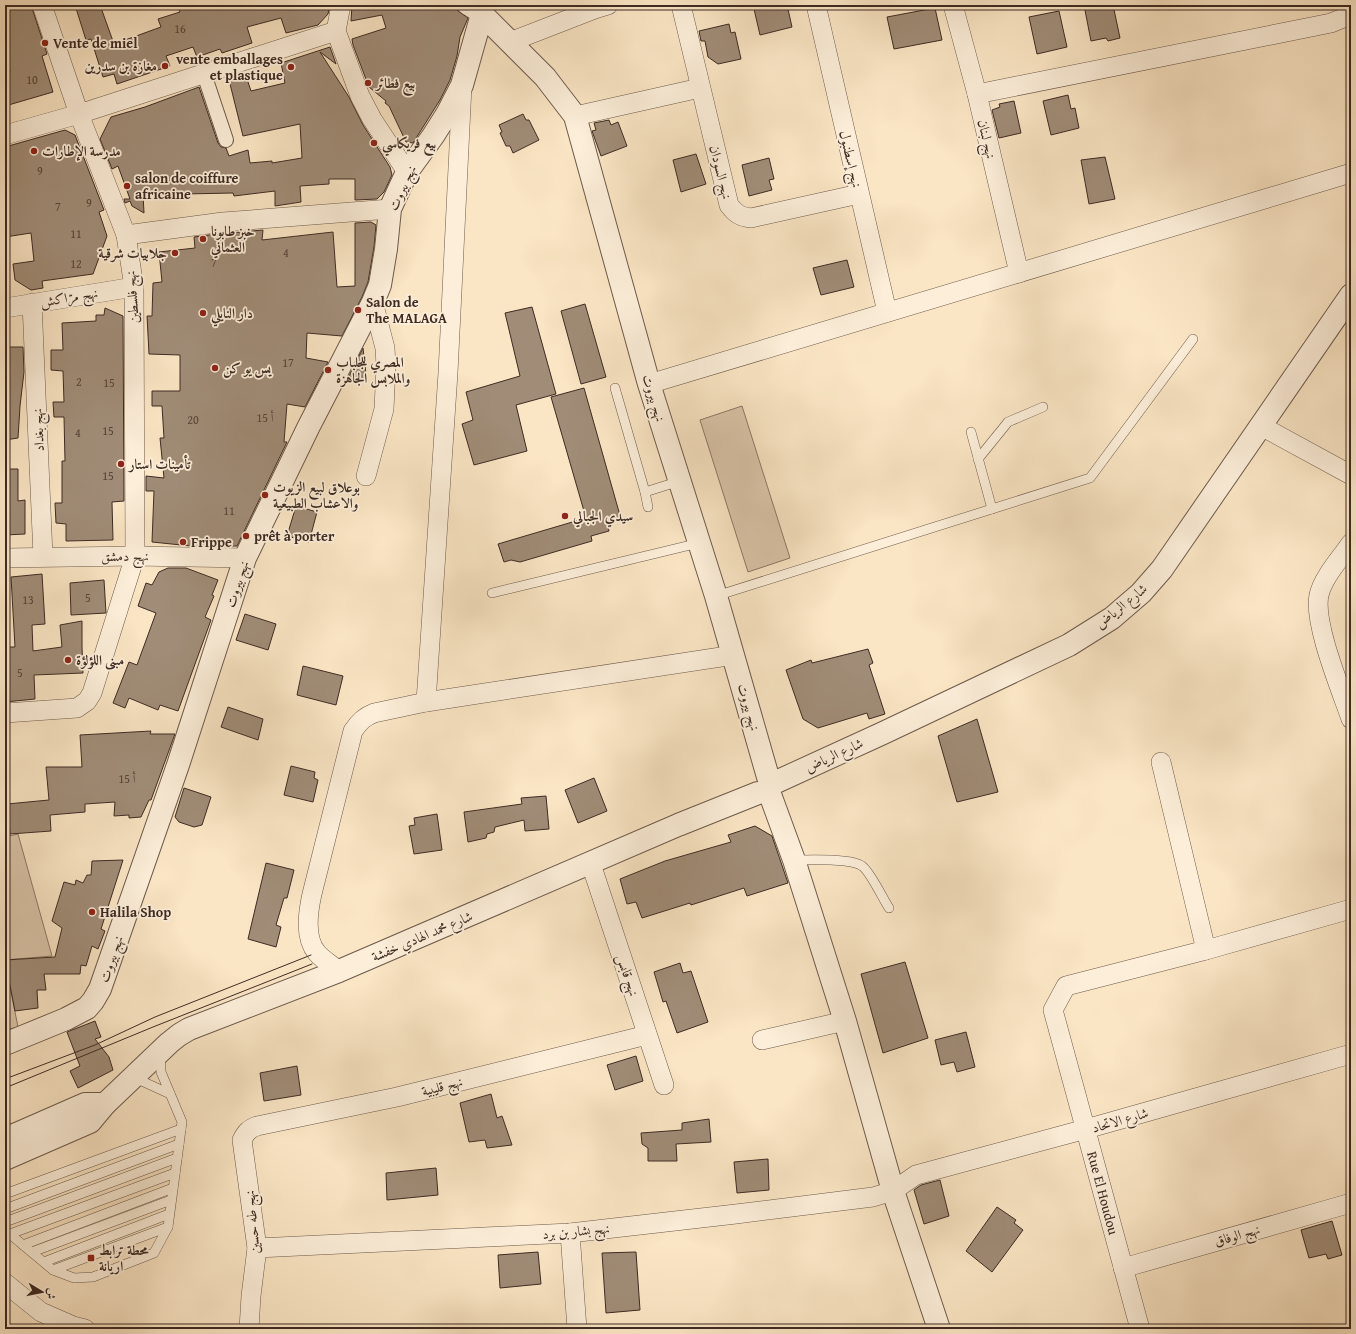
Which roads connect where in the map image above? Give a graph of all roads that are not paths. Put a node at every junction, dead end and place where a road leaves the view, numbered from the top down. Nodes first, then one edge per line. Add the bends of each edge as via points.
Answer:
1 (42, 5) edge
2 (341, 5) edge
3 (608, 5) edge
4 (681, 5) edge
5 (816, 5) edge
6 (953, 5) edge
7 (478, 8) edge
8 (1351, 11) edge
9 (336, 31) junction
10 (510, 42) junction
11 (204, 74) junction
12 (462, 85) junction
13 (700, 88) junction
14 (977, 94) junction
15 (79, 114) junction
16 (575, 116) junction
17 (5, 135) edge
18 (226, 140) dead end
19 (407, 172) junction
20 (1351, 173) edge
21 (859, 194) junction
22 (390, 209) junction
23 (126, 235) junction
24 (1019, 273) junction
25 (134, 286) junction
26 (1351, 295) edge
27 (373, 302) junction
28 (32, 303) junction
29 (5, 308) edge
30 (887, 312) junction
31 (1192, 340) dead end
32 (649, 384) junction
33 (615, 388) dead end
34 (1043, 407) dead end
35 (1261, 426) junction
36 (971, 432) dead end
37 (978, 459) junction
38 (1351, 475) edge
39 (366, 476) dead end
40 (680, 481) junction
41 (645, 492) junction
42 (648, 507) dead end
43 (992, 509) junction
44 (699, 543) junction
45 (1351, 543) edge
46 (44, 556) junction
47 (135, 556) junction
48 (5, 558) edge
49 (245, 558) junction
50 (492, 593) dead end
51 (716, 596) junction
52 (734, 656) junction
53 (426, 702) junction
54 (5, 713) edge
55 (1351, 719) edge
56 (1161, 762) dead end
57 (768, 787) junction
58 (794, 860) junction
59 (592, 864) junction
60 (889, 908) dead end
61 (1351, 909) edge
62 (1206, 950) junction
63 (340, 971) junction
64 (845, 1021) junction
65 (647, 1035) junction
66 (762, 1040) dead end
67 (5, 1044) edge
68 (160, 1052) junction
69 (1351, 1054) edge
70 (133, 1077) junction
71 (664, 1086) dead end
72 (170, 1094) junction
73 (105, 1104) junction
74 (181, 1129) junction
75 (1086, 1129) junction
76 (5, 1139) edge
77 (242, 1140) joint
78 (179, 1144) junction
79 (177, 1158) junction
80 (5, 1159) edge
81 (175, 1172) junction
82 (173, 1188) junction
83 (893, 1191) junction
84 (5, 1194) edge
85 (171, 1200) junction
86 (1351, 1203) edge
87 (5, 1209) edge
88 (169, 1214) junction
89 (5, 1222) edge
90 (168, 1227) junction
91 (7, 1232) edge
92 (570, 1233) junction
93 (23, 1245) junction
94 (257, 1248) junction
95 (32, 1252) junction
96 (44, 1262) junction
97 (1123, 1268) junction
98 (53, 1270) junction
99 (5, 1283) edge
100 (85, 1329) edge
101 (249, 1329) edge
102 (577, 1329) edge
103 (939, 1329) edge
104 (1140, 1329) edge

1 - 15 street, نهج فلسطين
2 - 9 street
3 - 10 street
4 - 13 street, نهج السودان
5 - 21 street, نهج إسطنبول
6 - 14 street, نهج لبنان
7 - 10 street, نهج بيروت
7 - 12 street, نهج بيروت
8 - 14 street via 1348,16 1332,23
9 - 11 street
9 - 19 street via 360,96
10 - 16 street, نهج بيروت via 544,77
11 - 15 street
11 - 18 street
12 - 19 street, نهج بيروت via 433,136
12 - 53 street via 448,373
13 - 16 street
13 - 21 street, نهج السودان via 729,204 735,213 751,218
14 - 24 street, نهج لبنان
15 - 17 street
15 - 23 street, نهج فلسطين
16 - 32 street, نهج بيروت
19 - 22 street, نهج بيروت
20 - 24 street
21 - 30 street, نهج إسطنبول
22 - 23 street via 224,222
22 - 27 street, نهج بيروت via 380,285
23 - 25 street, نهج فلسطين
24 - 30 street
25 - 28 street, نهج مرّاكش
25 - 47 street, نهج فلسطين
26 - 35 street, شارع الرياض
27 - 39 street via 385,348 386,366 384,409
27 - 49 street, نهج بيروت
28 - 29 street, نهج مرّاكش
28 - 46 street, نهج بغداد
30 - 32 street
31 - 43 lane via 1090,478
32 - 40 street, نهج بيروت
33 - 41 lane
34 - 37 lane via 1008,422
35 - 38 street
35 - 57 street, شارع الرياض via 1162,569 1141,593 1112,618 1069,645
36 - 37 lane
37 - 43 lane
40 - 41 lane
40 - 44 street, نهج بيروت
41 - 42 lane
43 - 51 lane
44 - 50 lane
44 - 51 street, نهج بيروت
45 - 55 street via 1325,580 1319,595 1319,612 1325,641
46 - 47 street, نهج دمشق
46 - 48 street, نهج دمشق
47 - 49 street, نهج دمشق
47 - 54 street, نهج فلسطين via 87,702 77,708
49 - 67 street, نهج بيروت via 178,765 100,989 87,1008
51 - 52 street, نهج بيروت
52 - 53 street
52 - 57 street, نهج بيروت
53 - 63 street via 366,716 353,731 308,914 312,946
56 - 62 street
57 - 58 street, نهج بيروت
57 - 59 street, شارع محمد الهادي خفشة
58 - 60 lane via 847,861 862,866
58 - 64 street, نهج بيروت
59 - 63 street, شارع محمد الهادي خفشة
59 - 65 street, نهج قابس
61 - 62 street
62 - 75 street, Rue El Houdou via 1066,986 1053,1010
63 - 68 street, شارع محمد الهادي خفشة via 188,1029
64 - 66 street
64 - 83 street, نهج بيروت
65 - 71 street, نهج قابس
65 - 77 street, نهج قليبية via 397,1097 257,1126 245,1134
68 - 70 street, شارع محمد الهادي خفشة
68 - 72 lane via 161,1072
69 - 75 street, شارع الاتحاد
70 - 72 lane
70 - 73 street, شارع محمد الهادي خفشة
72 - 74 lane via 182,1122
73 - 76 street via 85,1104
73 - 80 street, شارع محمد الهادي خفشة via 90,1122
74 - 78 lane
74 - 84 lane
75 - 83 street, شارع الاتحاد via 916,1175
75 - 97 street, Rue El Houdou
77 - 94 street, نهج طه حسين
78 - 79 lane
78 - 87 lane
79 - 81 lane
79 - 89 lane
81 - 82 lane
81 - 91 lane
82 - 85 lane
82 - 93 lane
83 - 92 street, نهج بشار بن برد via 874,1197
83 - 103 street, نهج بيروت
85 - 88 lane
85 - 95 lane
86 - 97 street, نهج الوفاق
88 - 90 lane
88 - 96 lane
90 - 98 lane
90 - 98 lane via 154,1253 93,1277 74,1278
91 - 93 lane
92 - 94 street, نهج بشار بن برد
92 - 102 street
93 - 95 lane
94 - 101 street, نهج طه حسين
95 - 96 lane
96 - 98 lane
97 - 104 street, Rue El Houdou
99 - 100 street via 41,1312

